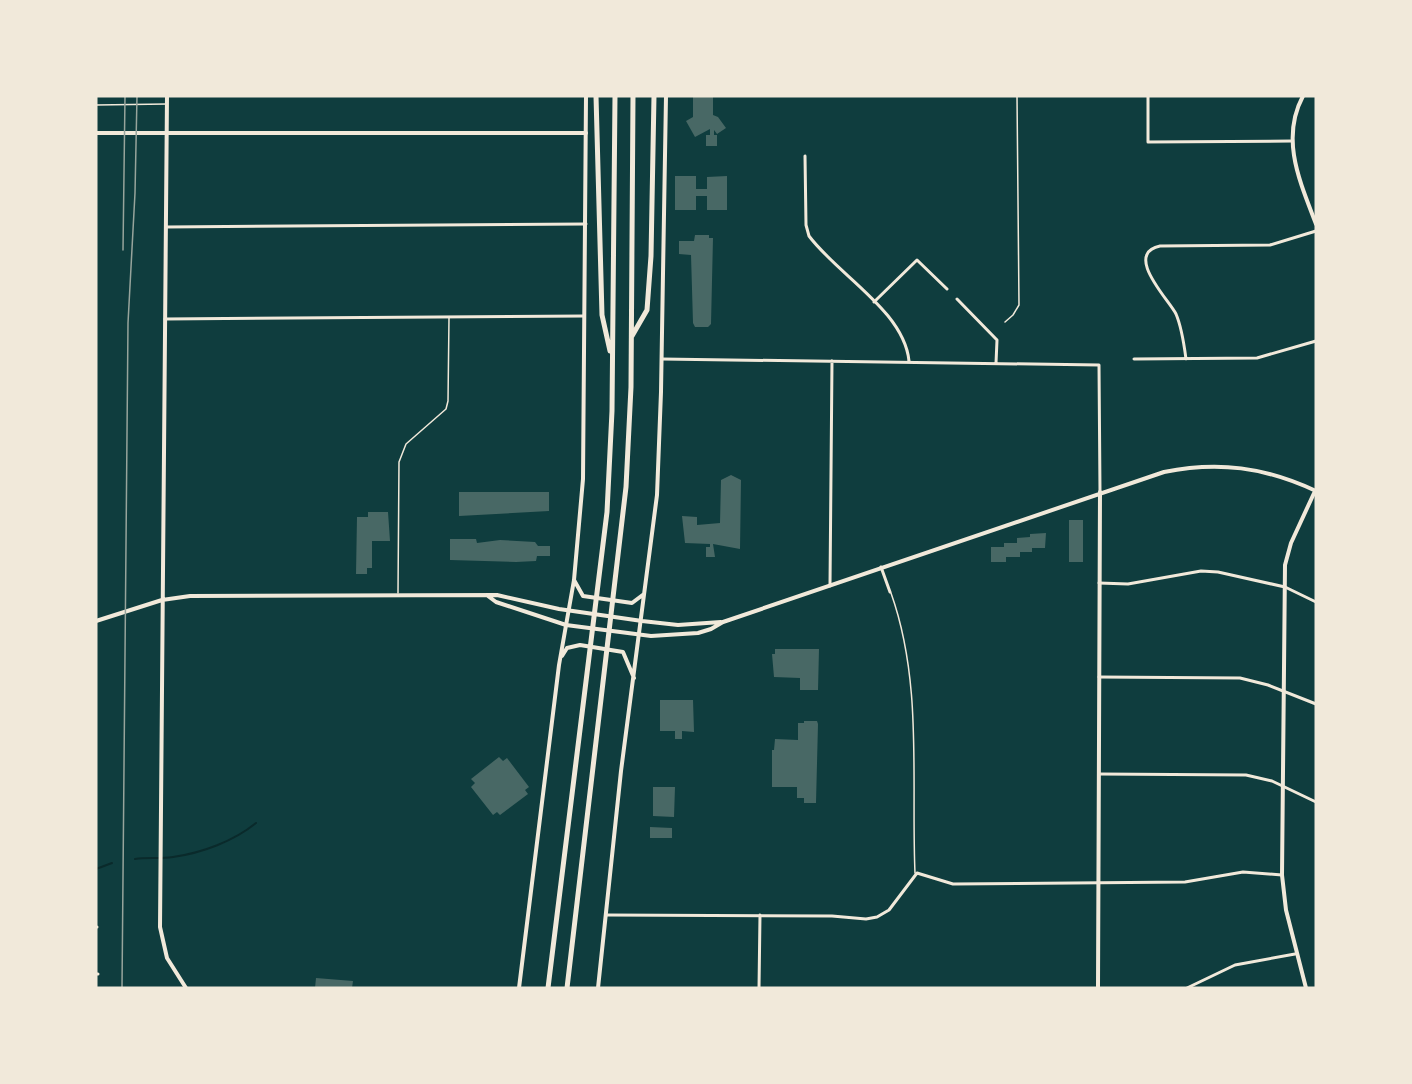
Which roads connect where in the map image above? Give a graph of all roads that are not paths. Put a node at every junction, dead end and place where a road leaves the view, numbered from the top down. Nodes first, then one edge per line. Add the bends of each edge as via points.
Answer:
1 (167, 96) edge
2 (586, 96) edge
3 (596, 96) edge
4 (615, 96) edge
5 (633, 96) edge
6 (654, 96) edge
7 (666, 96) edge
8 (1017, 96) edge
9 (1148, 96) edge
10 (1303, 96) edge
11 (167, 104) junction
12 (96, 105) edge
13 (167, 132) junction
14 (96, 133) edge
15 (586, 133) junction
16 (1292, 141) junction
17 (805, 156) dead end
18 (586, 224) junction
19 (1316, 224) edge
20 (166, 227) junction
21 (1316, 231) edge
22 (947, 289) dead end
23 (957, 299) dead end
24 (874, 302) junction
25 (584, 316) junction
26 (449, 317) junction
27 (165, 319) junction
28 (1005, 322) dead end
29 (631, 338) junction
30 (1316, 341) edge
31 (662, 359) junction
32 (1134, 359) dead end
33 (1186, 359) junction
34 (832, 361) junction
35 (909, 361) junction
36 (612, 363) junction
37 (996, 363) junction
38 (1316, 490) edge
39 (1100, 492) junction
40 (881, 567) junction
41 (574, 580) junction
42 (1100, 583) junction
43 (830, 586) junction
44 (1285, 587) junction
45 (890, 592) joint
46 (645, 594) junction
47 (398, 595) junction
48 (488, 597) junction
49 (162, 600) junction
50 (1316, 602) edge
51 (569, 610) junction
52 (96, 621) edge
53 (642, 621) junction
54 (723, 622) junction
55 (566, 625) junction
56 (640, 635) junction
57 (559, 665) junction
58 (1099, 677) junction
59 (634, 679) junction
60 (1283, 690) junction
61 (1316, 704) edge
62 (1099, 774) junction
63 (1283, 788) junction
64 (1316, 802) edge
65 (915, 874) junction
66 (1282, 874) junction
67 (1099, 882) junction
68 (607, 915) junction
69 (760, 915) junction
70 (1295, 954) junction
71 (186, 988) edge
72 (519, 988) edge
73 (548, 988) edge
74 (567, 988) edge
75 (598, 988) edge
76 (759, 988) edge
77 (1098, 988) edge
78 (1187, 988) edge
79 (1306, 988) edge

1 - 11 street
2 - 15 street
3 - 36 highway via 602,315
4 - 36 highway
5 - 29 highway
6 - 29 highway via 647,310
7 - 31 street
8 - 28 lane via 1019,304
9 - 16 street via 1148,142
10 - 16 street via 1293,124
11 - 12 lane
11 - 13 street
13 - 14 street
13 - 15 street
13 - 20 street
15 - 18 street
16 - 19 street via 1301,185
17 - 24 street via 807,232
18 - 20 street
18 - 25 street
20 - 27 street
21 - 33 street via 1270,245 1151,249 1147,268 1175,312
22 - 24 street via 917,260
23 - 37 street via 996,340
24 - 35 street via 902,335
25 - 26 street
25 - 41 street via 584,451
26 - 27 street
26 - 47 lane via 448,401 442,414 406,444 399,462
27 - 49 street
29 - 74 highway via 628,463 617,585
30 - 33 street via 1257,358
31 - 34 street
31 - 46 street via 657,495
32 - 33 street
34 - 35 street
34 - 43 street
35 - 37 street
36 - 73 highway via 611,462 600,583
37 - 39 street via 1100,365
38 - 39 street via 1254,469 1208,465 1164,472
38 - 44 street via 1287,552
39 - 40 street
39 - 42 street
40 - 43 street
40 - 45 street
41 - 46 street via 584,596 632,603
41 - 51 street
42 - 44 street via 1128,584 1201,571
42 - 58 street
43 - 54 street
44 - 50 street
44 - 60 street
45 - 65 lane via 905,643 911,690
46 - 53 street
47 - 48 street
47 - 49 street via 207,596
48 - 51 street via 513,597
48 - 55 street
49 - 52 street
49 - 71 street via 159,868 162,941 167,958
51 - 53 street
51 - 55 street
53 - 54 street via 678,625
53 - 56 street
54 - 56 street via 692,634
55 - 56 street
55 - 57 street
56 - 59 street
57 - 59 street via 564,652 572,646 623,652
57 - 72 street
58 - 60 street via 1240,678
58 - 62 street
59 - 68 street
60 - 61 street
60 - 63 street
62 - 63 street via 1246,775
62 - 67 street
63 - 64 street
63 - 66 street
65 - 67 street via 953,884
65 - 69 street via 889,910 866,920
66 - 67 street via 1243,872 1191,882
66 - 70 street
67 - 77 street
68 - 69 street
68 - 75 street
69 - 76 street
70 - 78 street via 1235,965
70 - 79 street

